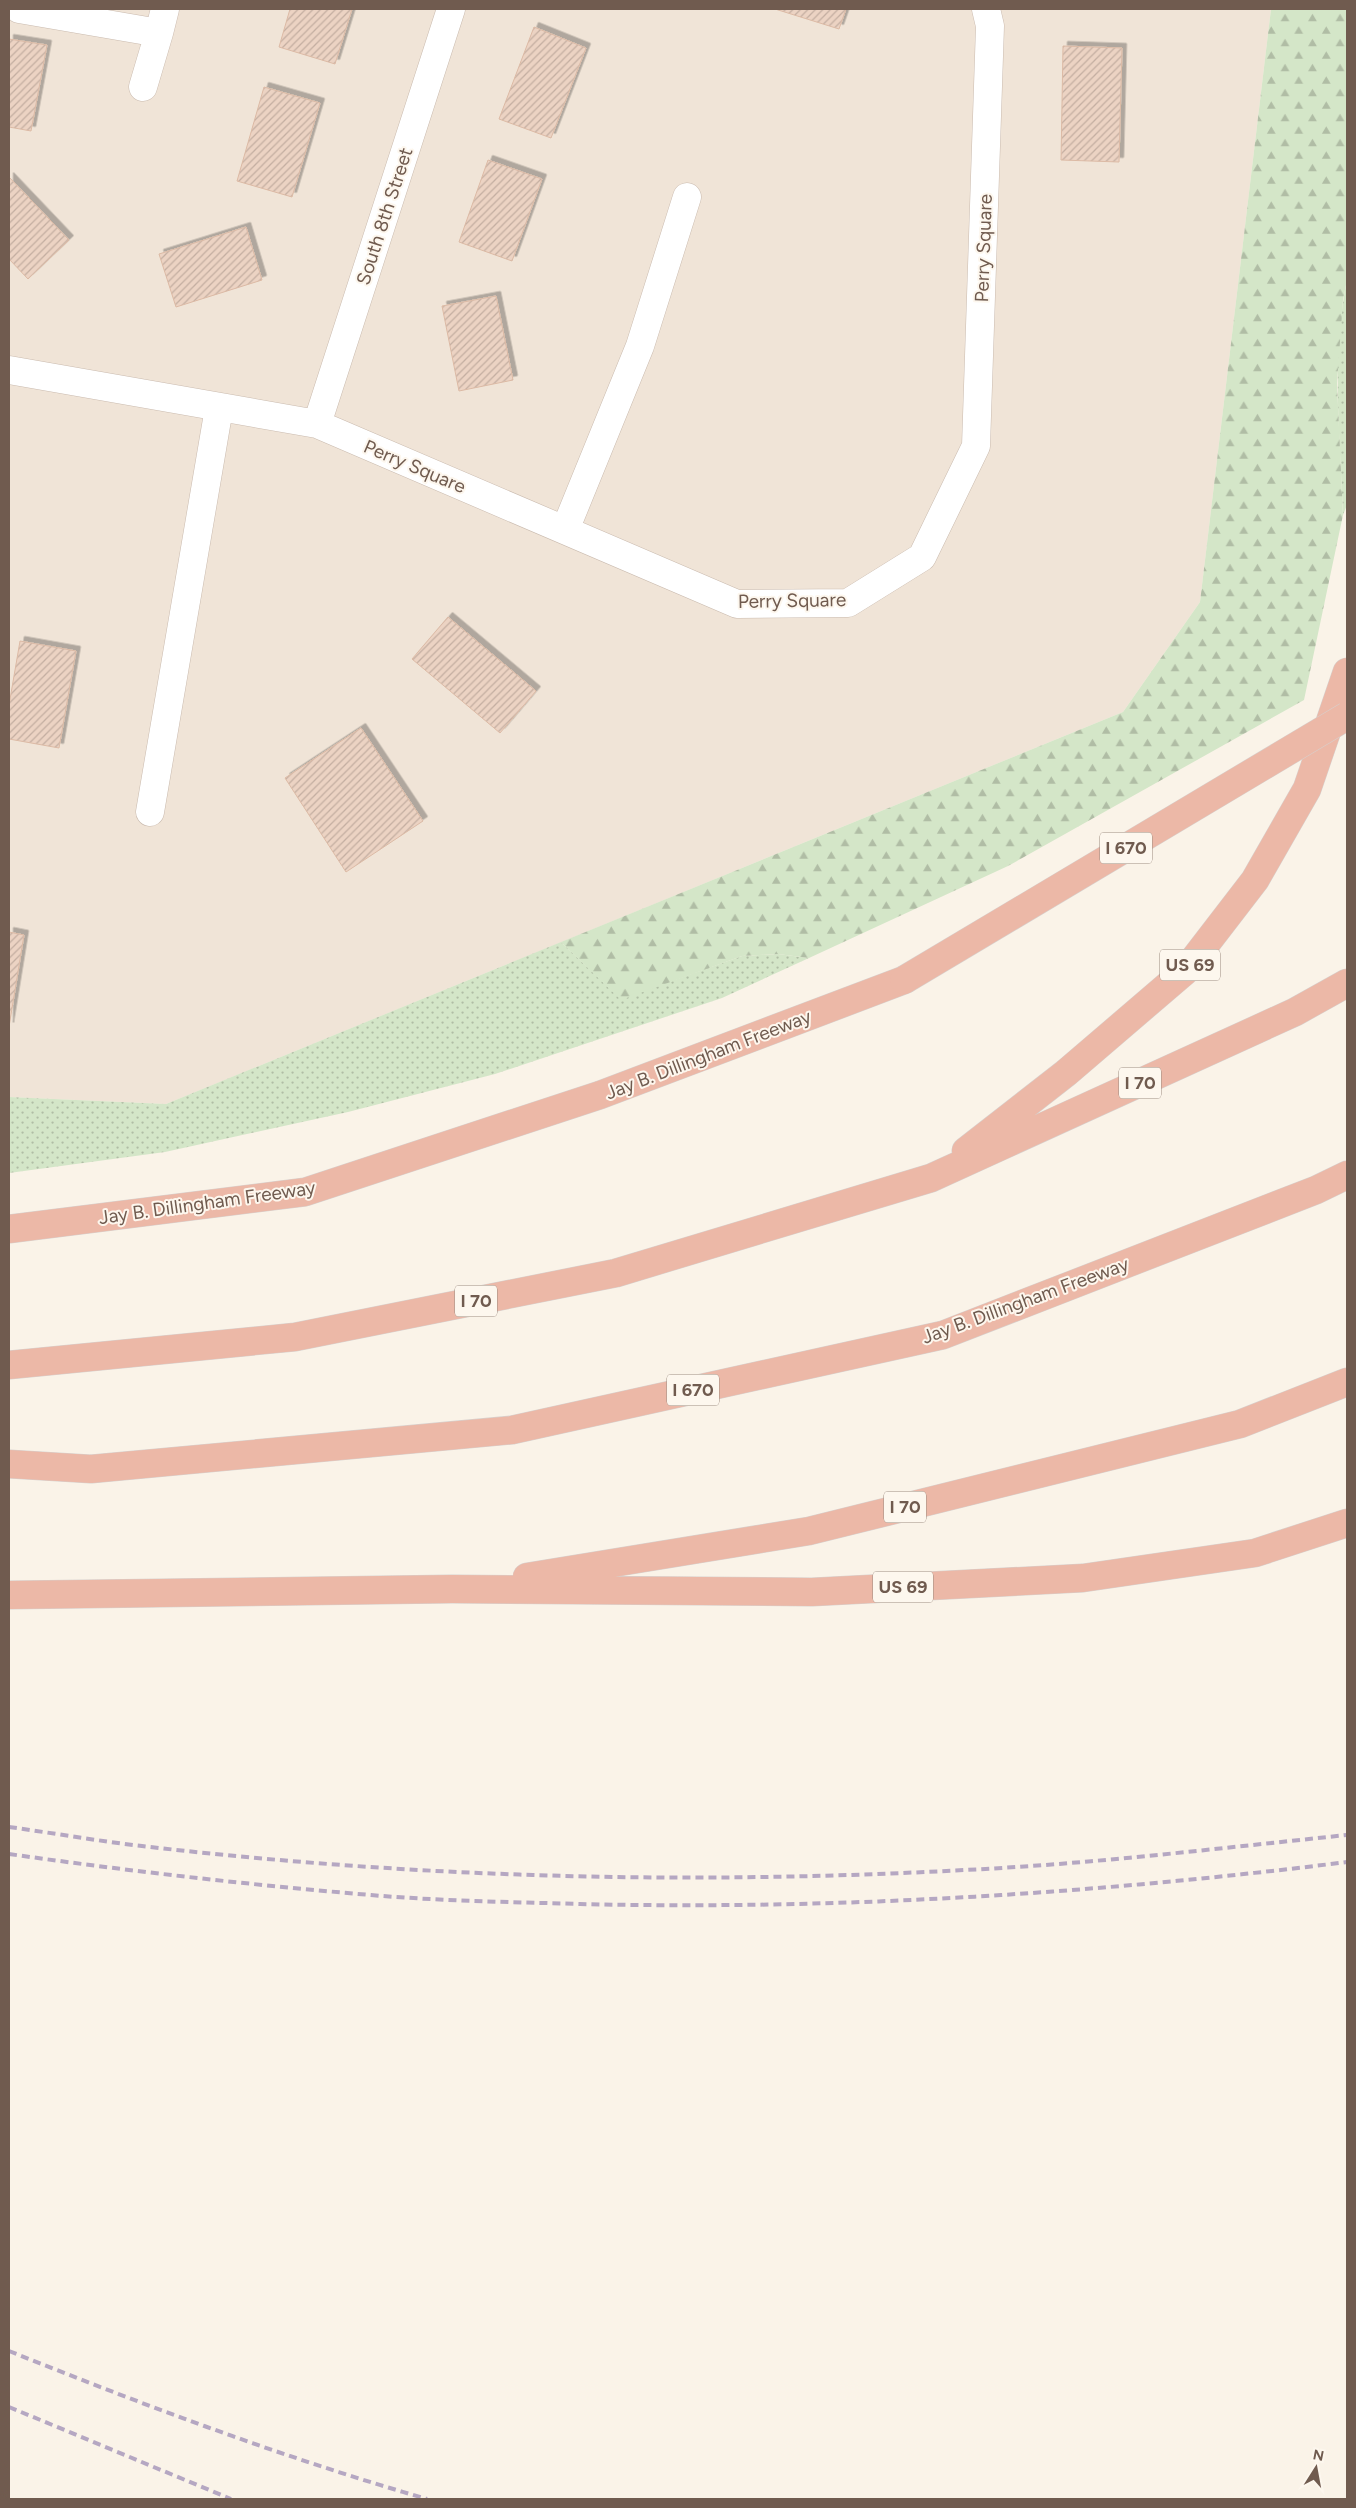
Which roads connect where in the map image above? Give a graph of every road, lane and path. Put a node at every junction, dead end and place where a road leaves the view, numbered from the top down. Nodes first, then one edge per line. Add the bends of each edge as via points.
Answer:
1 (18, 9) edge
2 (451, 9) edge
3 (986, 9) edge
4 (162, 21) edge
5 (143, 87) dead end
6 (687, 197) dead end
7 (9, 370) edge
8 (219, 408) junction
9 (317, 424) junction
10 (564, 530) junction
11 (1347, 672) edge
12 (1347, 716) edge
13 (150, 812) dead end
14 (1347, 983) edge
15 (1347, 1175) edge
16 (931, 1178) junction
17 (9, 1229) edge
18 (9, 1365) edge
19 (1347, 1382) edge
20 (9, 1464) edge
21 (1347, 1523) edge
22 (452, 1590) junction
23 (9, 1595) edge

1 - 4 street
2 - 9 street, South 8th Street
3 - 10 street, Perry Square via 990,26 976,446 922,557 848,603 737,604
4 - 5 street
6 - 10 street via 640,346
7 - 8 street, Perry Square
8 - 9 street, Perry Square
8 - 13 street
9 - 10 street, Perry Square
11 - 16 highway, US 69 via 1307,789 1255,880 1185,971 1066,1073
12 - 17 highway, Jay B. Dillingham Freeway / I 670, bridge via 904,980 600,1095 304,1192
14 - 16 highway, I 70 via 1295,1012
15 - 20 highway, Jay B. Dillingham Freeway / I 670 via 1316,1190 943,1335 512,1430 91,1469
16 - 18 highway, I 70 via 616,1273 295,1337
19 - 22 highway, I 70 via 1240,1424 809,1531
21 - 22 highway, US 69 via 1255,1553 1083,1578 812,1592
22 - 23 highway, I 70

